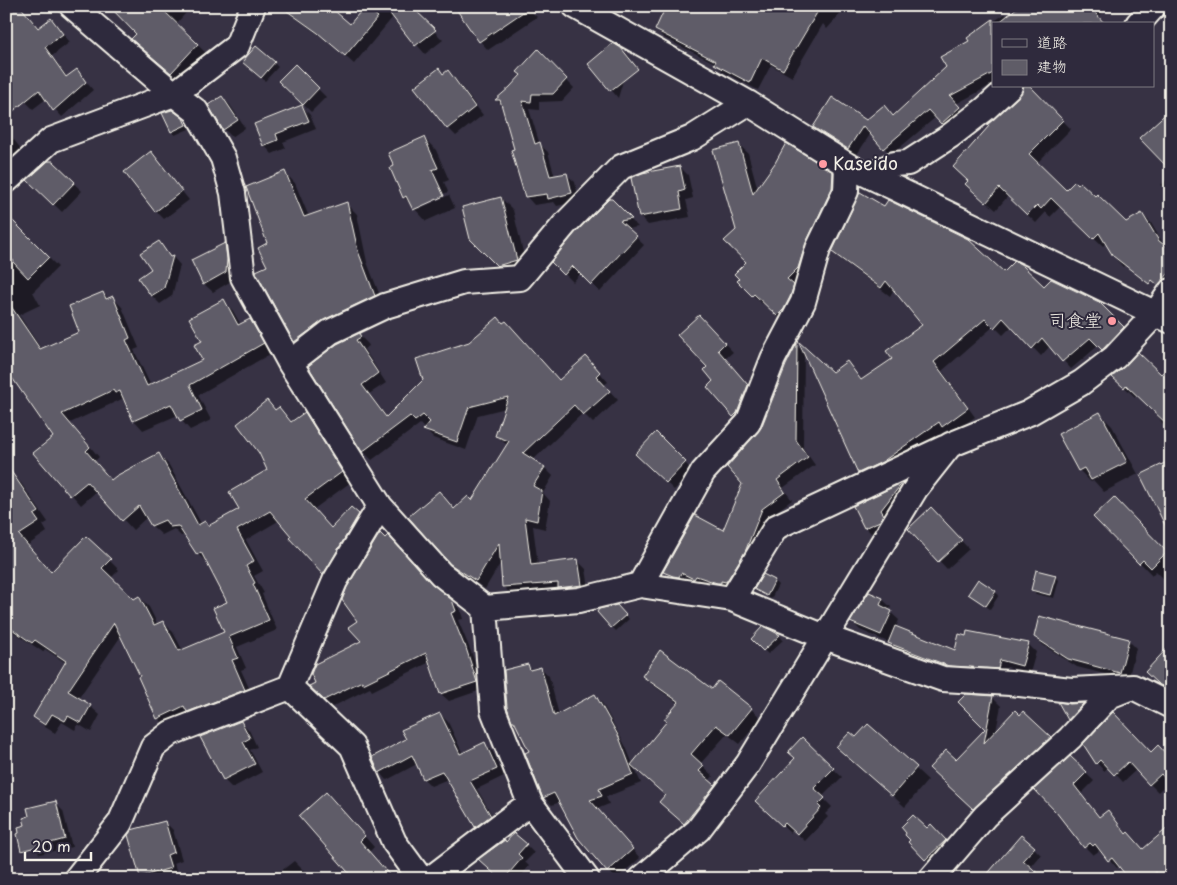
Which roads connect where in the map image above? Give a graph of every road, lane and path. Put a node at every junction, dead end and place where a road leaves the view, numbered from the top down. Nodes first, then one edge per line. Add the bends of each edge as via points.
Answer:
1 (72, 6) edge
2 (253, 6) edge
3 (575, 6) edge
4 (1154, 6) edge
5 (1140, 22) edge
6 (1008, 88) edge
7 (174, 94) junction
8 (748, 103) junction
9 (848, 165) junction
10 (870, 176) junction
11 (6, 181) edge
12 (1171, 291) edge
13 (1163, 317) edge
14 (290, 363) junction
15 (950, 445) junction
16 (380, 506) junction
17 (640, 585) junction
18 (732, 599) junction
19 (485, 608) junction
20 (825, 637) junction
21 (290, 687) junction
22 (1133, 687) junction
23 (1171, 706) edge
24 (530, 803) junction
25 (76, 879) edge
26 (421, 879) edge
27 (430, 879) edge
28 (587, 879) edge
29 (640, 879) edge
30 (931, 879) edge

1 - 7 street
2 - 7 street via 237,46
3 - 8 street
4 - 5 street
6 - 10 street via 950,136 908,163 894,164
7 - 11 street via 51,140
7 - 14 street via 196,110 222,158 233,193 243,277
8 - 9 street
8 - 14 street via 692,138 621,167 565,224 520,278 464,282 385,306 330,332
9 - 10 street
9 - 17 street via 846,191 818,248 803,302 773,359 748,423 703,472
10 - 13 street
12 - 13 street
13 - 15 street via 1081,383 1029,413
14 - 16 street
15 - 18 street via 776,527
15 - 20 street via 916,488
16 - 19 street via 441,574
16 - 21 street via 335,581
17 - 18 street
17 - 19 street via 579,600
18 - 20 street
19 - 24 street via 493,710
20 - 22 street via 943,679 1071,690
20 - 29 street via 748,764 698,830
21 - 25 street via 172,733 153,747 120,822
21 - 26 street via 352,746 394,842
22 - 23 street
22 - 30 street via 1110,696 1070,738 985,816
24 - 27 street
24 - 28 street

